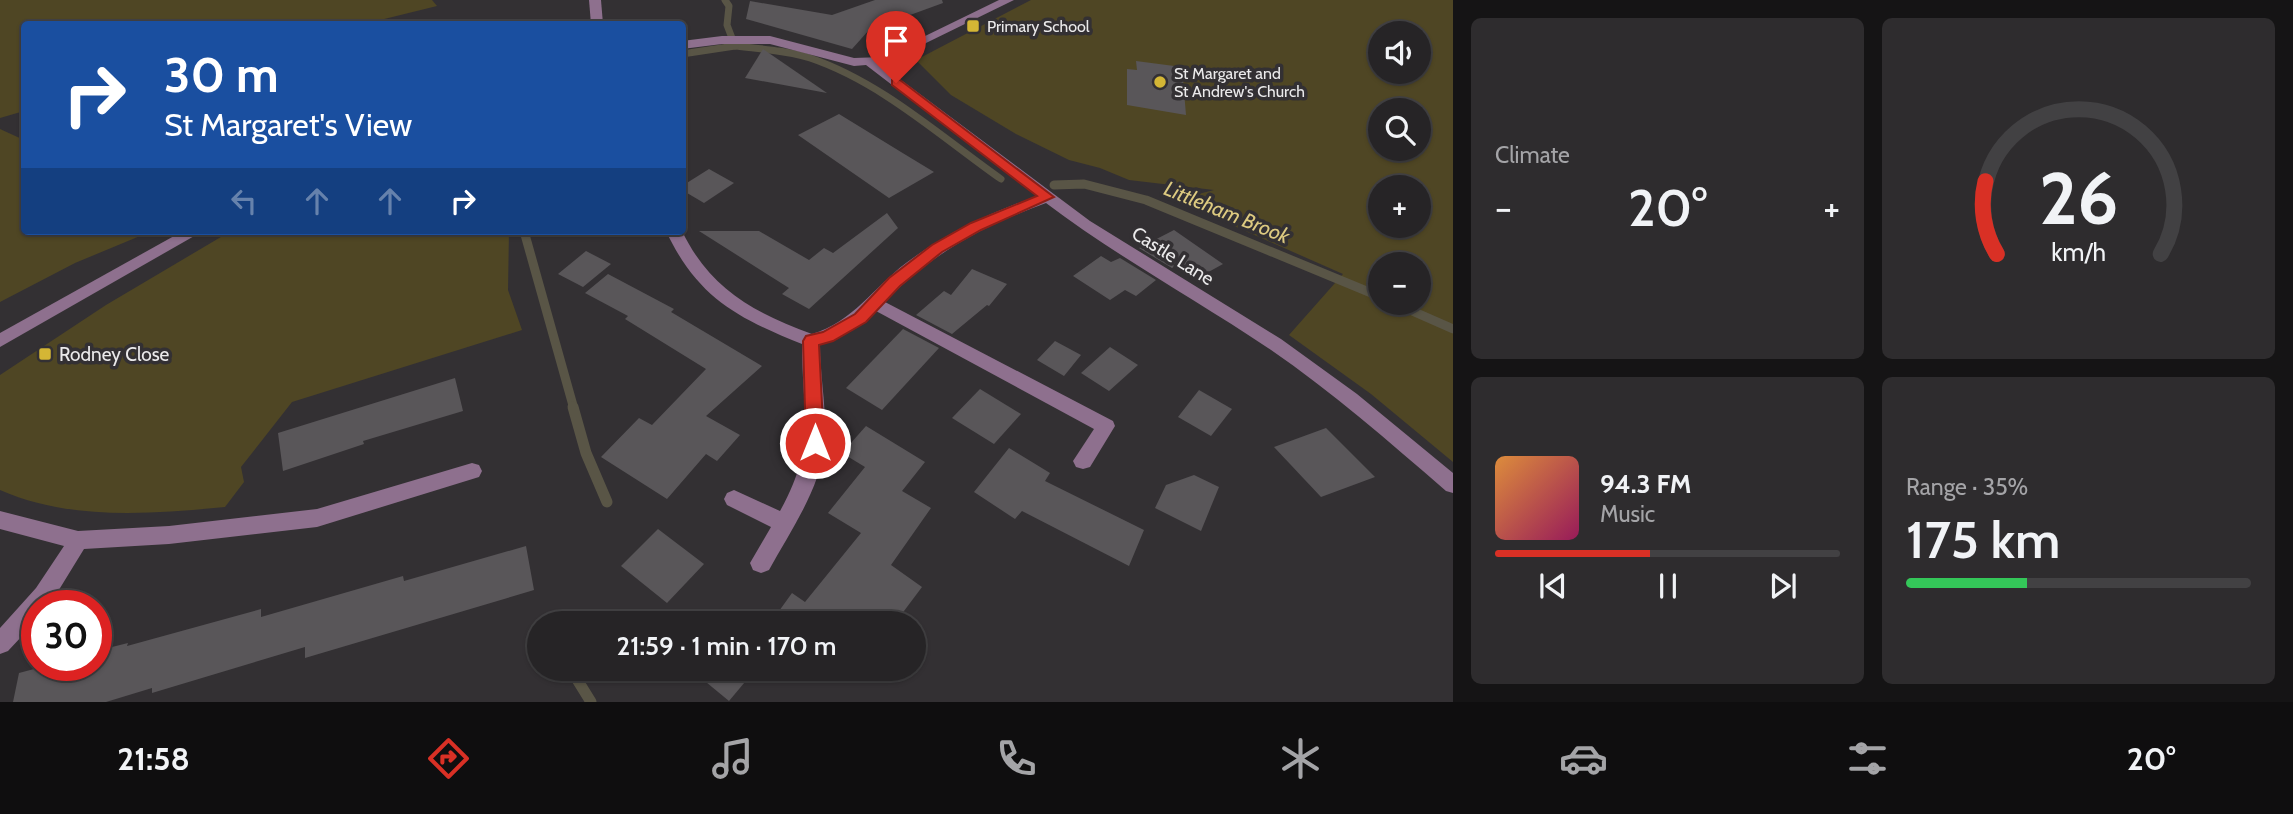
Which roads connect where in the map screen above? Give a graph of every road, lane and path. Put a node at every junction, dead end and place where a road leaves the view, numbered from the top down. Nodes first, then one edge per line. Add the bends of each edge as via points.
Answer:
1 (595, 0) edge
2 (1008, 0) edge
3 (597, 21) edge
4 (686, 44) edge
5 (871, 63) junction
6 (1047, 197) junction
7 (188, 235) edge
8 (676, 235) edge
9 (876, 304) junction
10 (0, 341) edge
11 (811, 341) junction
12 (1083, 461) dead end
13 (472, 471) dead end
14 (1453, 485) edge
15 (734, 499) dead end
16 (0, 520) edge
17 (784, 523) junction
18 (78, 540) junction
19 (761, 563) dead end
20 (0, 643) edge

1 - 3 street
2 - 5 street via 884,61
4 - 5 street via 770,40
5 - 6 street, Castle Lane
6 - 9 street via 976,226 937,248 894,282
6 - 14 street, Castle Lane via 1275,344 1352,399
7 - 10 street
8 - 11 street via 710,287
9 - 11 street via 841,331
9 - 12 street via 1106,426
11 - 17 street via 815,443 809,475
13 - 18 street via 317,518
15 - 17 street
16 - 18 street
17 - 19 street
18 - 20 street via 39,602

